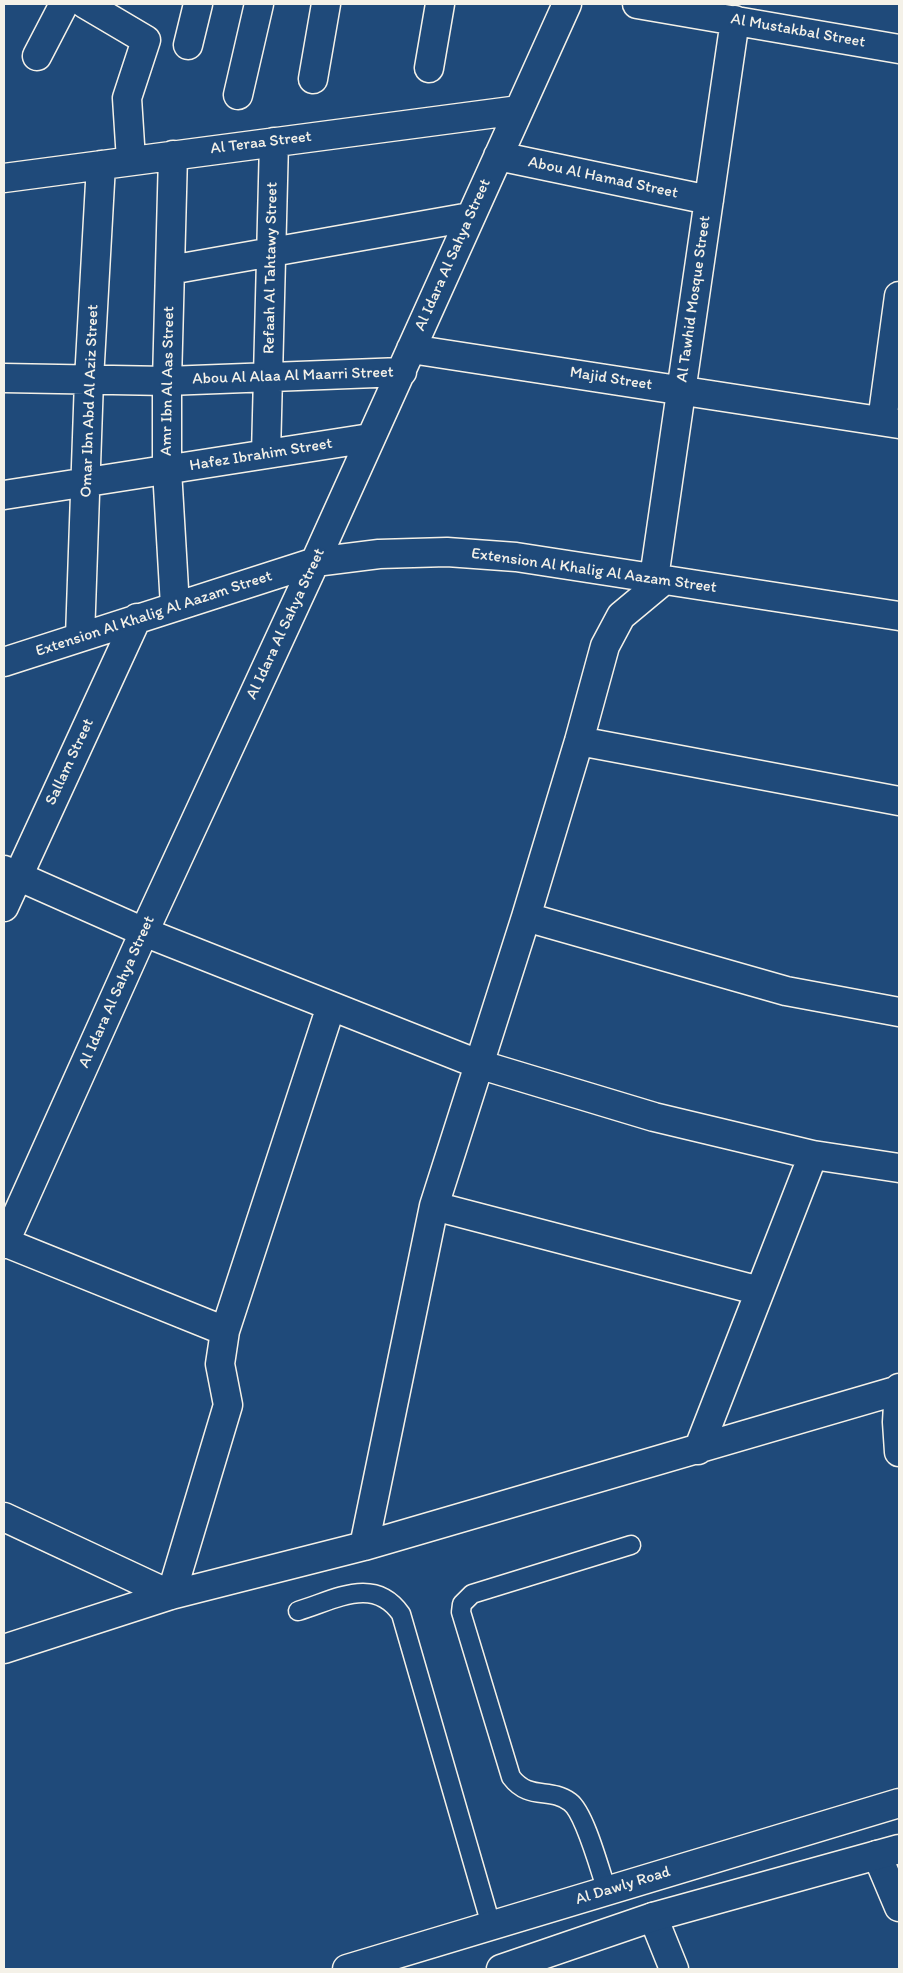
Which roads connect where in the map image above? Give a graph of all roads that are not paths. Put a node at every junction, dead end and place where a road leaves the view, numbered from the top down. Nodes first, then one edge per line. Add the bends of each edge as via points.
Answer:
1 (64, 4) edge
2 (85, 4) edge
3 (198, 4) edge
4 (259, 4) edge
5 (326, 4) edge
6 (440, 4) edge
7 (567, 4) edge
8 (637, 4) edge
9 (735, 20) junction
10 (188, 45) dead end
11 (899, 49) edge
12 (37, 56) dead end
13 (429, 68) dead end
14 (313, 80) dead end
15 (238, 95) dead end
16 (519, 110) junction
17 (274, 142) junction
18 (173, 155) junction
19 (498, 156) junction
20 (131, 160) junction
21 (101, 165) junction
22 (4, 178) edge
23 (708, 200) junction
24 (470, 217) junction
25 (271, 252) junction
26 (170, 270) junction
27 (899, 296) edge
28 (407, 360) junction
29 (268, 377) junction
30 (4, 378) edge
31 (89, 380) junction
32 (166, 381) junction
33 (681, 390) junction
34 (890, 422) edge
35 (370, 438) junction
36 (266, 454) junction
37 (167, 470) junction
38 (86, 482) junction
39 (4, 495) edge
40 (315, 562) junction
41 (658, 580) junction
42 (176, 606) junction
43 (899, 616) edge
44 (137, 618) junction
45 (80, 637) junction
46 (4, 662) edge
47 (579, 741) junction
48 (899, 801) edge
49 (10, 873) edge
50 (4, 907) edge
51 (526, 916) junction
52 (144, 932) junction
53 (331, 1006) junction
54 (899, 1012) edge
55 (478, 1064) junction
56 (813, 1155) junction
57 (899, 1168) edge
58 (434, 1206) junction
59 (4, 1243) edge
60 (760, 1291) junction
61 (225, 1331) junction
62 (899, 1390) edge
63 (698, 1450) junction
64 (899, 1452) edge
65 (4, 1516) edge
66 (631, 1545) dead end
67 (364, 1546) junction
68 (171, 1595) junction
69 (298, 1611) dead end
70 (4, 1649) edge
71 (899, 1802) edge
72 (842, 1820) junction
73 (878, 1855) edge
74 (606, 1891) junction
75 (899, 1907) edge
76 (653, 1917) junction
77 (492, 1925) junction
78 (535, 1964) edge
79 (347, 1969) edge
80 (500, 1969) edge
81 (674, 1969) edge

1 - 12 street
2 - 20 street via 146,40 127,98
3 - 10 street
4 - 15 street
5 - 14 street
6 - 13 street
7 - 16 street, Al Idara Al Sahya Street
8 - 9 street, Al Mustakbal Street
9 - 11 street, Al Mustakbal Street
9 - 23 street, Al Tawhid Mosque Street
16 - 17 street, Al Teraa Street
16 - 19 street, Al Idara Al Sahya Street
17 - 18 street, Al Teraa Street
17 - 25 street, Refaah Al Tahtawy Street
18 - 20 street, Al Teraa Street
18 - 26 street, Amr Ibn Al Aas Street
19 - 23 street, Abou Al Hamad Street
19 - 24 street, Al Idara Al Sahya Street
20 - 21 street, Al Teraa Street
21 - 22 street, Al Teraa Street
21 - 31 street, Omar Ibn Abd Al Aziz Street
23 - 33 street, Al Tawhid Mosque Street
24 - 25 street
24 - 28 street, Al Idara Al Sahya Street
25 - 26 street
25 - 29 street, Refaah Al Tahtawy Street
26 - 32 street, Amr Ibn Al Aas Street
27 - 34 street
28 - 29 street, Abou Al Alaa Al Maarri Street
28 - 33 street, Majid Street
28 - 35 street, Al Idara Al Sahya Street
29 - 32 street, Abou Al Alaa Al Maarri Street
29 - 36 street, Refaah Al Tahtawy Street
30 - 31 street, Abou Al Alaa Al Maarri Street
31 - 32 street, Abou Al Alaa Al Maarri Street
31 - 38 street, Omar Ibn Abd Al Aziz Street
32 - 37 street, Amr Ibn Al Aas Street
33 - 34 street, Majid Street
33 - 41 street, Al Tawhid Mosque Street
35 - 36 street, Hafez Ibrahim Street
35 - 40 street, Al Idara Al Sahya Street
36 - 37 street, Hafez Ibrahim Street
37 - 38 street, Hafez Ibrahim Street
37 - 42 street, Amr Ibn Al Aas Street
38 - 39 street, Hafez Ibrahim Street
38 - 45 street, Omar Ibn Abd Al Aziz Street
40 - 41 street, Extension Al Khalig Al Aazam Street via 379,554 481,553
40 - 42 street, Extension Al Khalig Al Aazam Street
40 - 52 street, Al Idara Al Sahya Street
41 - 43 street, Extension Al Khalig Al Aazam Street
41 - 47 street via 621,616 605,646
42 - 44 street, Extension Al Khalig Al Aazam Street
44 - 45 street, Extension Al Khalig Al Aazam Street
44 - 49 street, Sallam Street
45 - 46 street, Extension Al Khalig Al Aazam Street
47 - 48 street
47 - 51 street
49 - 50 street, Sallam Street
49 - 52 street
51 - 54 street via 786,991
51 - 55 street
52 - 53 street
52 - 59 street, Al Idara Al Sahya Street
53 - 55 street
53 - 61 street
55 - 56 street via 654,1117
55 - 58 street
56 - 57 street
56 - 60 street
58 - 60 street
58 - 67 street
59 - 61 street
60 - 63 street
61 - 68 street via 220,1364 228,1406
62 - 63 street
62 - 64 street
63 - 67 street
65 - 68 street
66 - 74 lane via 472,1594 462,1604 461,1612 511,1777 524,1790 562,1797 576,1808
67 - 68 street
68 - 70 street
69 - 77 lane via 358,1592 371,1592 384,1596 401,1614
71 - 72 street, Al Dawly Road
72 - 73 street
72 - 74 street, Al Dawly Road
73 - 75 street
73 - 76 street
74 - 77 street, Al Dawly Road
76 - 78 street
76 - 81 street
77 - 79 street, Al Dawly Road
78 - 80 street

